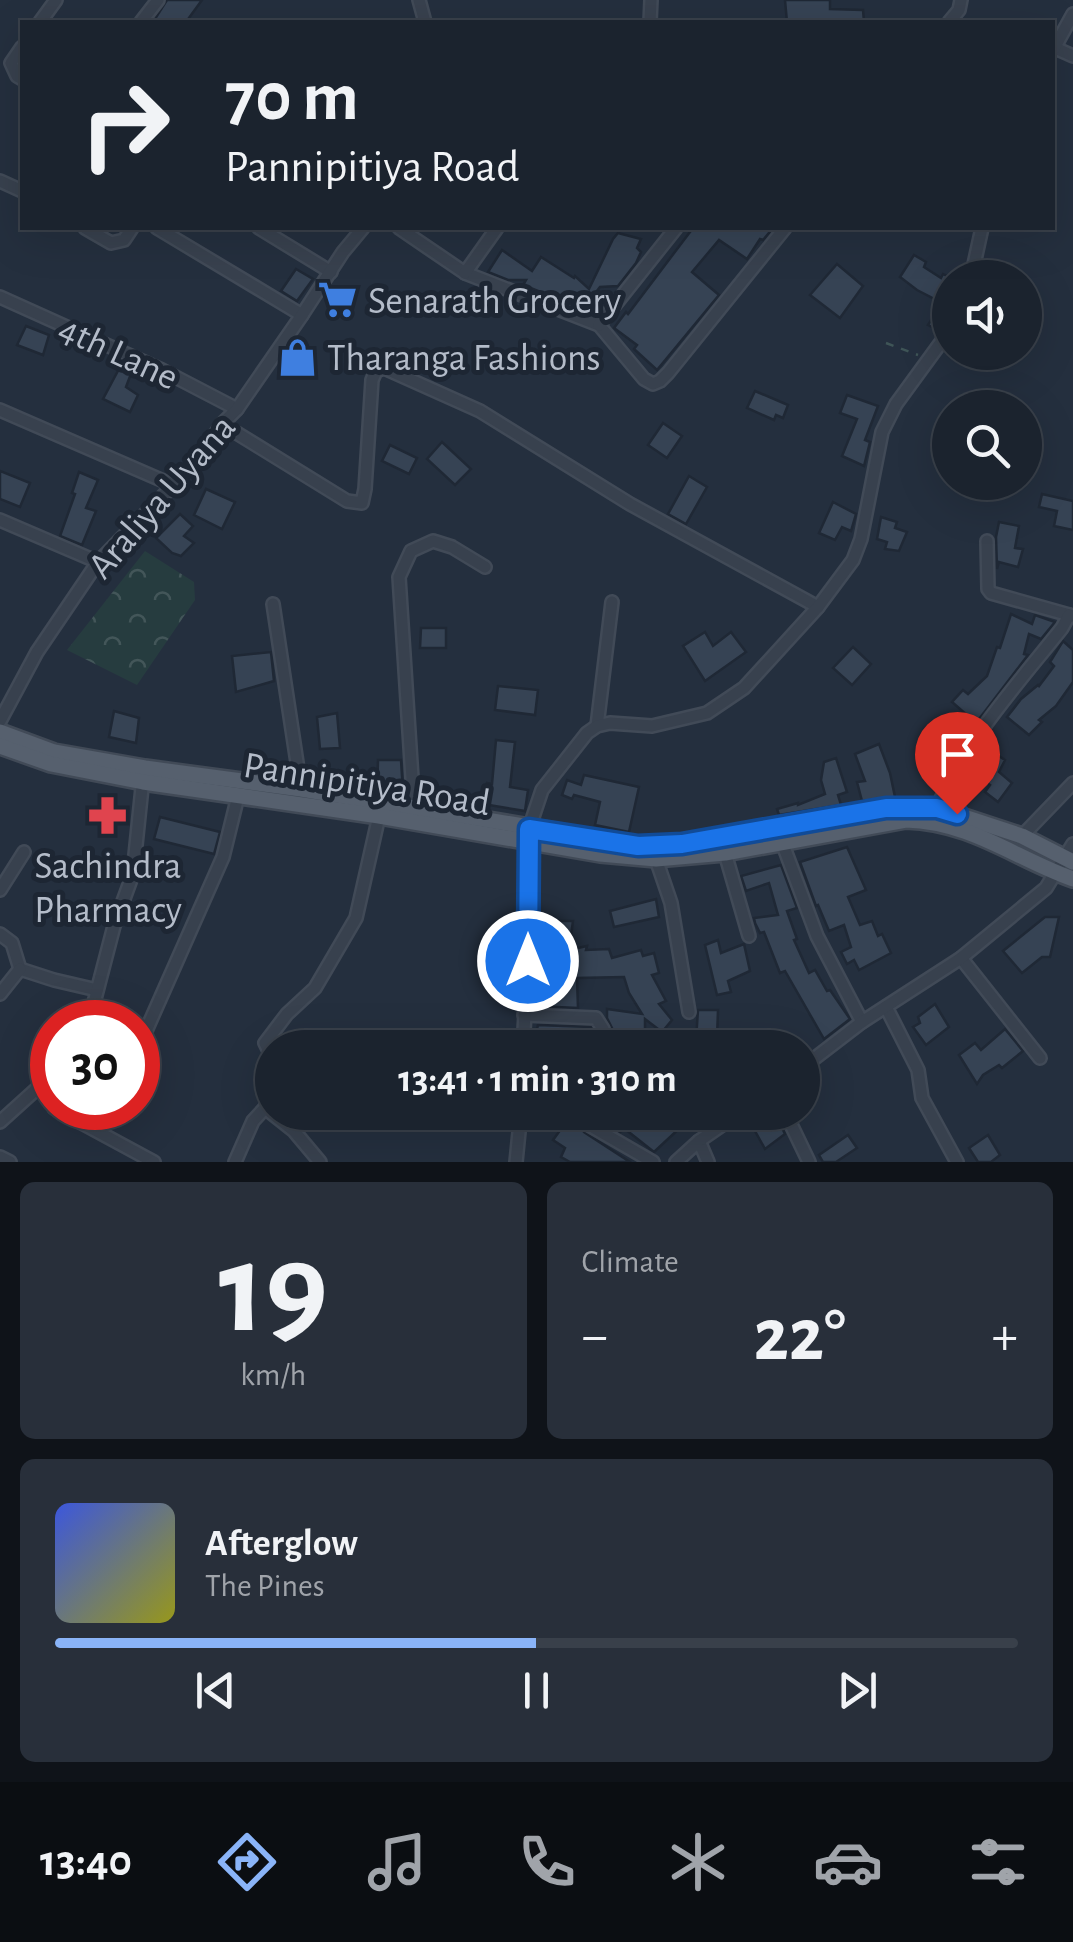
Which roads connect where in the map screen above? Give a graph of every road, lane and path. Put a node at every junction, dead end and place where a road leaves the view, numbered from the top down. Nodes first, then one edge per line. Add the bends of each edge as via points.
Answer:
1 (158, 0) edge
2 (1073, 14) edge
3 (142, 20) edge
4 (1055, 48) edge
5 (20, 50) edge
6 (20, 78) edge
7 (89, 230) edge
8 (131, 230) edge
9 (160, 230) edge
10 (262, 230) edge
11 (362, 230) edge
12 (403, 230) edge
13 (495, 230) edge
14 (674, 230) edge
15 (783, 230) edge
16 (982, 230) edge
17 (975, 260) edge
18 (331, 272) junction
19 (464, 273) junction
20 (0, 296) edge
21 (302, 316) junction
22 (599, 325) junction
23 (886, 343) dead end
24 (932, 354) edge
25 (928, 359) junction
26 (0, 410) edge
27 (237, 410) junction
28 (222, 424) junction
29 (175, 486) junction
30 (0, 520) edge
31 (988, 540) dead end
32 (98, 562) junction
33 (485, 567) dead end
34 (612, 602) dead end
35 (274, 604) dead end
36 (818, 607) junction
37 (1071, 615) edge
38 (0, 721) edge
39 (597, 726) junction
40 (0, 732) edge
41 (2, 751) edge
42 (144, 775) junction
43 (1073, 783) edge
44 (301, 789) junction
45 (238, 796) junction
46 (937, 808) junction
47 (414, 809) junction
48 (379, 816) junction
49 (529, 835) junction
50 (1022, 836) junction
51 (782, 842) junction
52 (24, 852) dead end
53 (726, 853) junction
54 (656, 859) junction
55 (1066, 859) edge
56 (1073, 879) edge
57 (0, 890) edge
58 (0, 934) edge
59 (750, 936) dead end
60 (961, 958) junction
61 (20, 969) junction
62 (97, 990) junction
63 (0, 994) edge
64 (94, 1000) edge
65 (159, 1000) edge
66 (886, 1007) junction
67 (689, 1012) dead end
68 (524, 1015) junction
69 (862, 1022) junction
70 (274, 1030) edge
71 (524, 1030) edge
72 (602, 1030) edge
73 (820, 1054) edge
74 (1040, 1058) dead end
75 (30, 1094) edge
76 (255, 1119) edge
77 (0, 1122) edge
78 (95, 1130) edge
79 (293, 1130) edge
80 (519, 1130) edge
81 (598, 1130) edge
82 (715, 1130) edge
83 (794, 1130) edge
84 (699, 1141) junction
85 (0, 1157) edge
86 (10, 1162) edge
87 (154, 1162) edge
88 (235, 1162) edge
89 (320, 1162) edge
90 (516, 1162) edge
91 (653, 1162) edge
92 (676, 1162) edge
93 (708, 1162) edge
94 (809, 1162) edge
95 (957, 1162) edge

1 - 3 street
2 - 4 street
5 - 6 street via 11,63
7 - 8 street via 112,243
9 - 21 street
10 - 18 street
11 - 18 street, Araliya Uyana
12 - 19 street
13 - 19 street
14 - 22 street
15 - 22 street via 660,381 644,379
16 - 17 street
18 - 21 street, Araliya Uyana
19 - 22 street
20 - 27 street, 4th Lane
21 - 27 street, Araliya Uyana
23 - 25 path
24 - 25 street
25 - 36 street via 882,432 860,539
26 - 29 street
27 - 28 street, Araliya Uyana
28 - 29 street, Araliya Uyana
28 - 36 street via 347,501 362,503 372,380 384,368 480,411 630,504
29 - 32 street, Araliya Uyana
30 - 32 street
31 - 37 street via 991,592
32 - 38 street, Araliya Uyana
33 - 47 street via 434,540 411,552 398,578
34 - 39 street
35 - 44 street
36 - 39 street via 744,688 707,712 652,726
37 - 46 street via 974,739
39 - 49 street via 542,790
40 - 42 main road, Pannipitiya Road
41 - 42 main road, Pannipitiya Road
42 - 44 main road, Pannipitiya Road
42 - 45 main road, Pannipitiya Road
42 - 62 street via 133,874
43 - 50 street
44 - 47 main road, Pannipitiya Road
45 - 48 main road, Pannipitiya Road
45 - 65 street via 223,857
46 - 49 main road, Pannipitiya Road via 886,808 682,844
46 - 50 main road, Pannipitiya Road
47 - 49 main road, Pannipitiya Road
48 - 49 main road, Pannipitiya Road
48 - 70 street via 356,918 315,988
49 - 54 main road, Pannipitiya Road via 600,854
49 - 68 street
50 - 55 main road, Pannipitiya Road
51 - 53 main road, Pannipitiya Road
51 - 55 main road, Pannipitiya Road via 933,821
51 - 69 street via 816,936
52 - 57 street
53 - 54 main road, Pannipitiya Road
53 - 59 street
54 - 67 street via 671,903
55 - 56 main road, Pannipitiya Road
55 - 60 street via 1046,888
58 - 61 street via 12,943
60 - 66 street
60 - 74 street
61 - 62 street
61 - 63 street
62 - 64 street
66 - 69 street
66 - 95 street via 918,1070 922,1098
68 - 71 street
68 - 72 street via 596,1018
69 - 73 street
75 - 77 street
76 - 88 street
78 - 87 street
79 - 89 street
80 - 90 street
81 - 91 street
82 - 84 street
83 - 94 street
84 - 92 street
84 - 93 street
85 - 86 street

